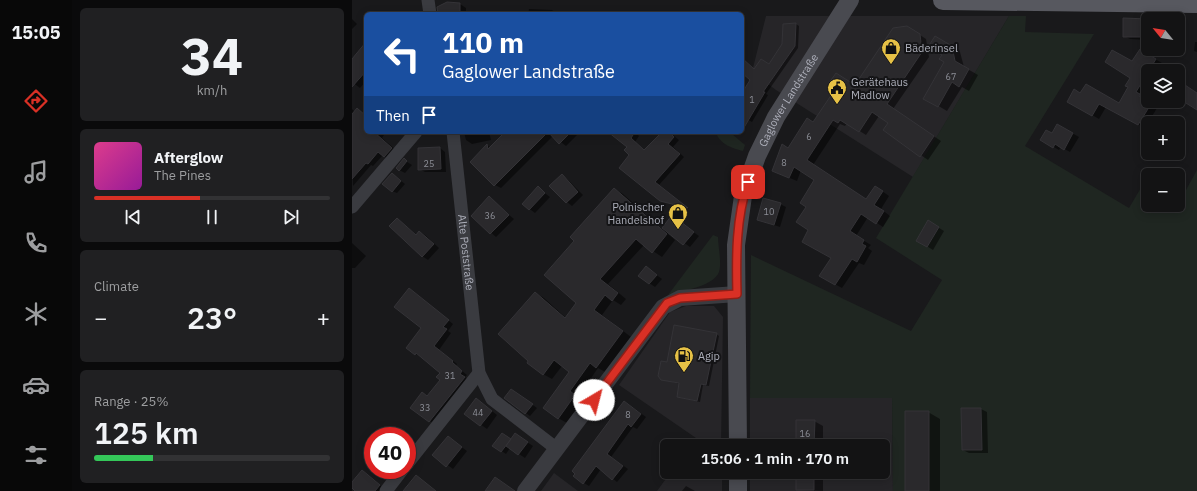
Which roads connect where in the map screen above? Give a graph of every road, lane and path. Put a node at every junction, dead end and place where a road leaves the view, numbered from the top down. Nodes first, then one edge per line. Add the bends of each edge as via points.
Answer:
1 (428, 0) edge
2 (850, 0) edge
3 (944, 0) edge
4 (1197, 3) edge
5 (430, 12) edge
6 (414, 134) edge
7 (453, 134) edge
8 (352, 207) edge
9 (737, 294) junction
10 (479, 373) junction
11 (738, 439) edge
12 (557, 449) junction
13 (416, 453) edge
14 (395, 479) edge
15 (738, 479) edge
16 (386, 491) edge
17 (525, 491) edge
18 (738, 491) edge

1 - 5 street
2 - 9 main road, Gaglower Landstraße via 776,117 756,156 743,196 736,245
3 - 4 main road
6 - 8 street
7 - 10 street, Alte Poststraße
9 - 11 main road, Gaglower Landstraße
9 - 12 street via 680,298 663,307
10 - 12 street, Alte Poststraße via 492,399
10 - 13 street
12 - 17 street
14 - 16 street
15 - 18 main road

